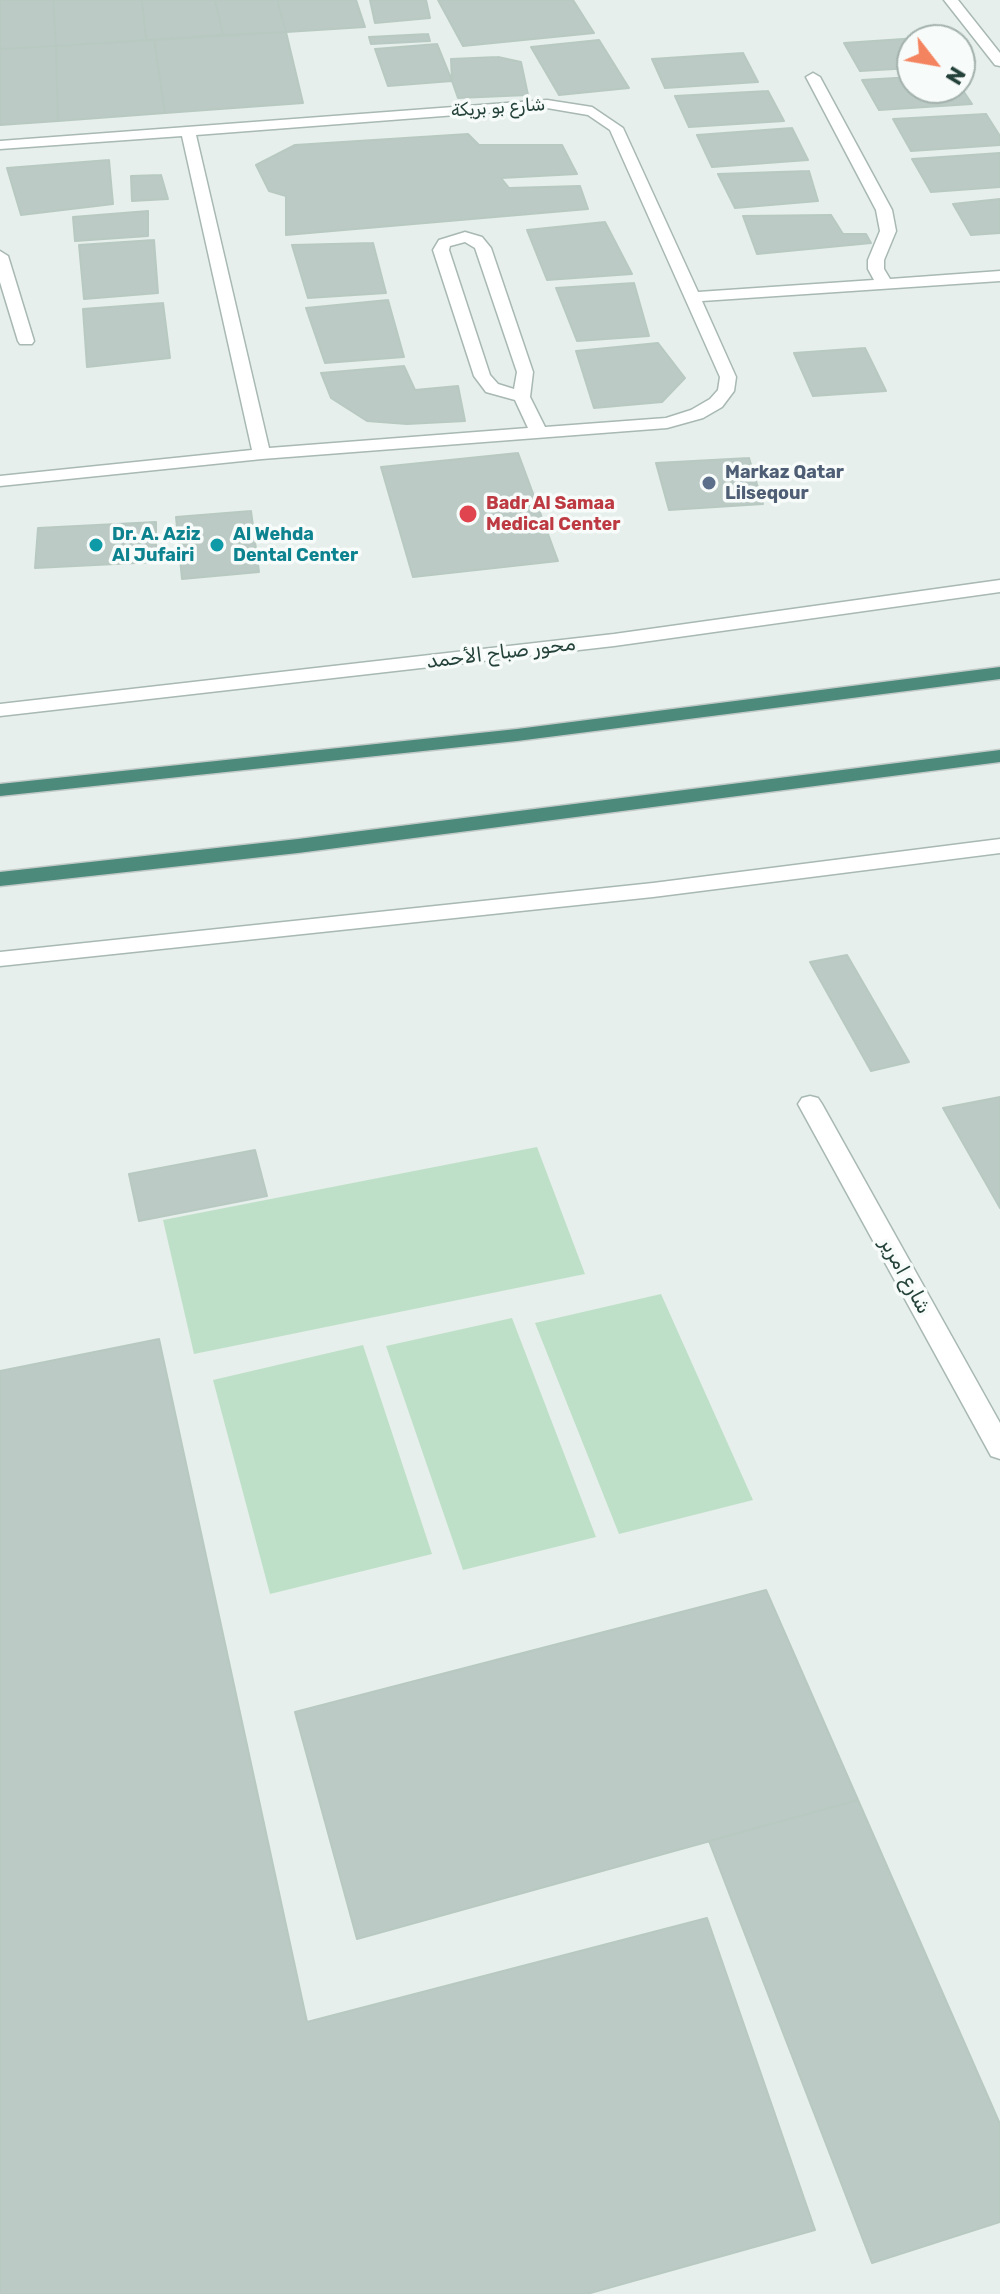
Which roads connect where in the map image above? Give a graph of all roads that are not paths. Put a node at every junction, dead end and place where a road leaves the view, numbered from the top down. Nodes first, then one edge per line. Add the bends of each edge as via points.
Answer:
1 (951, 0) edge
2 (1000, 62) edge
3 (813, 77) dead end
4 (188, 131) junction
5 (0, 145) edge
6 (0, 256) edge
7 (1000, 276) edge
8 (886, 286) junction
9 (694, 297) junction
10 (26, 341) dead end
11 (522, 397) junction
12 (539, 433) junction
13 (262, 454) junction
14 (0, 481) edge
15 (1000, 586) edge
16 (1000, 673) edge
17 (0, 710) edge
18 (1000, 756) edge
19 (0, 790) edge
20 (1000, 846) edge
21 (0, 879) edge
22 (0, 959) edge
23 (810, 1104) dead end
24 (1000, 1448) edge

1 - 2 street
3 - 8 street via 884,210 888,231 876,269
4 - 5 street, شارع بو بريكة
4 - 9 street, شارع بو بريكة via 547,104 592,111 616,128
4 - 13 street
6 - 10 street
7 - 8 street
8 - 9 street
9 - 12 street, شارع بو بريكة via 728,377 726,391 716,403 667,423
11 - 11 street via 525,372 483,311 482,376 492,388
11 - 12 street
12 - 13 street, شارع بو بريكة
13 - 14 street, شارع بو بريكة
15 - 17 street, محور صباح الأحمد via 614,640
16 - 19 highway via 517,735
18 - 21 highway
20 - 22 street via 653,890
23 - 24 street, شارع امرير

